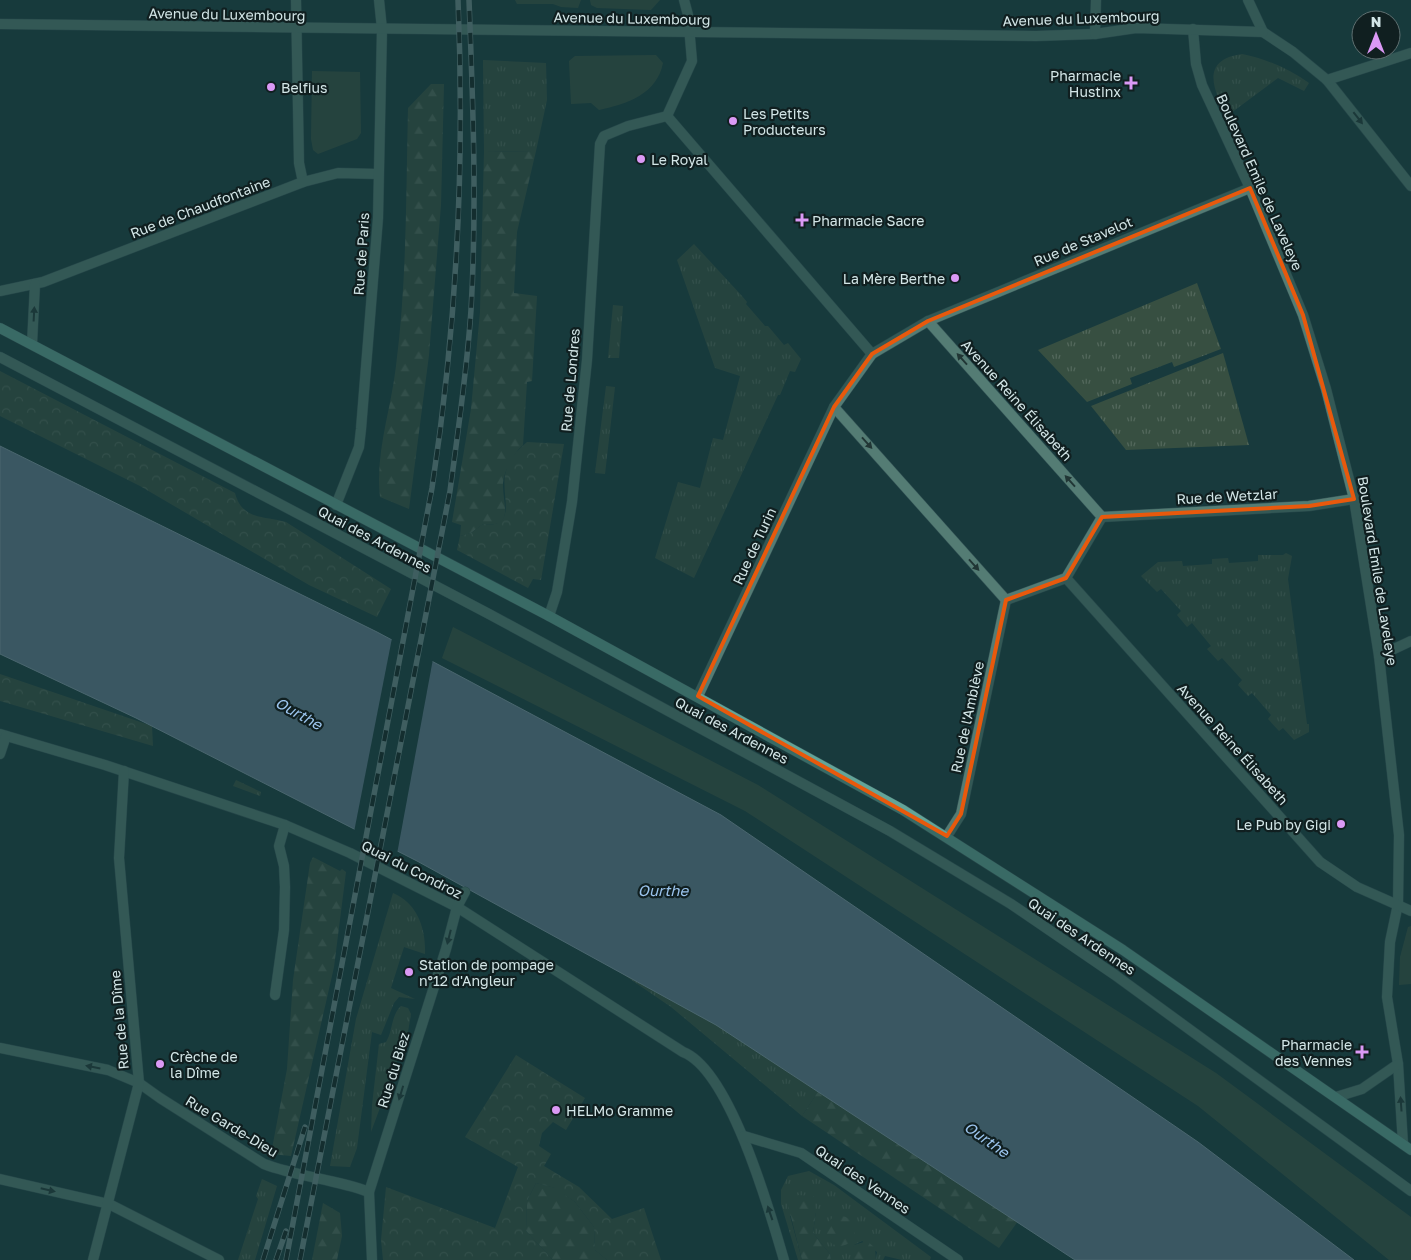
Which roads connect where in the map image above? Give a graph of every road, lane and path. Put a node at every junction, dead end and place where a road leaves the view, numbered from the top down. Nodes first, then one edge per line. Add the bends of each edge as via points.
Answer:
1 (296, 0) edge
2 (379, 0) edge
3 (684, 0) edge
4 (1096, 0) edge
5 (1248, 0) edge
6 (0, 24) edge
7 (296, 28) junction
8 (382, 29) junction
9 (1193, 29) junction
10 (689, 32) junction
11 (1264, 32) junction
12 (1095, 34) junction
13 (1411, 53) edge
14 (1327, 80) junction
15 (667, 116) junction
16 (378, 174) junction
17 (303, 182) junction
18 (1411, 186) edge
19 (1250, 188) junction
20 (35, 284) junction
21 (0, 292) edge
22 (928, 321) junction
23 (0, 328) edge
24 (32, 344) junction
25 (872, 354) junction
26 (0, 358) edge
27 (834, 407) junction
28 (1354, 499) junction
29 (336, 505) junction
30 (1102, 517) junction
31 (1066, 578) junction
32 (1006, 600) junction
33 (549, 616) junction
34 (1411, 641) edge
35 (1379, 656) junction
36 (698, 696) junction
37 (3, 735) edge
38 (0, 754) edge
39 (124, 771) junction
40 (285, 825) junction
41 (947, 836) junction
42 (465, 892) dead end
43 (1398, 904) junction
44 (457, 907) junction
45 (1411, 911) edge
46 (275, 995) dead end
47 (0, 1048) edge
48 (1398, 1064) junction
49 (139, 1083) junction
50 (1336, 1097) junction
51 (744, 1136) junction
52 (1407, 1147) edge
53 (0, 1179) edge
54 (1411, 1191) edge
55 (369, 1192) junction
56 (109, 1204) junction
57 (93, 1260) edge
58 (219, 1260) edge
59 (372, 1260) edge
60 (784, 1260) edge
61 (958, 1260) edge

1 - 7 street
2 - 8 street, Rue de Paris
3 - 10 street
4 - 12 street
5 - 11 street
6 - 7 street, Avenue du Luxembourg
7 - 8 street, Avenue du Luxembourg
7 - 17 street via 299,163
8 - 10 street, Avenue du Luxembourg
8 - 16 street, Rue de Paris
9 - 11 street, Avenue du Luxembourg
9 - 12 street, Avenue du Luxembourg via 1136,28
9 - 19 street, Boulevard Emile de Laveleye via 1196,64 1202,84
10 - 12 street, Avenue du Luxembourg
10 - 15 street via 692,61
11 - 14 street
13 - 14 street
14 -> 18 street
15 - 25 street
15 - 33 street, Rue de Londres via 604,136 600,144 586,360 572,502 557,592
16 - 17 street, Rue de Chaudfontaine via 338,173
16 - 29 street, Rue de Paris via 378,218 359,446
17 - 20 street, Rue de Chaudfontaine
19 - 22 street, Rue de Stavelot
19 - 28 street, Boulevard Emile de Laveleye via 1302,315 1326,389
20 - 21 street, Rue de Chaudfontaine
24 -> 20 street
22 - 25 street
30 -> 22 street, Avenue Reine Élisabeth
23 - 24 main road, Quai des Ardennes
24 - 29 main road, Quai des Ardennes
25 - 27 street
26 - 54 street, Quai des Ardennes via 489,614 890,831 1010,904 1115,975
27 -> 32 street
27 - 36 street, Rue de Turin
28 - 30 street, Rue de Wetzlar via 1309,506
28 - 35 street, Boulevard Emile de Laveleye
29 - 33 main road, Quai des Ardennes
30 - 31 street
31 - 32 street
31 - 43 street, Avenue Reine Élisabeth via 1320,862 1357,887
32 - 41 street, Rue de l'Amblève via 961,814
33 - 36 main road, Quai des Ardennes
34 - 35 street
35 - 43 street, Boulevard Emile de Laveleye via 1399,835
36 - 41 main road, Quai des Ardennes
37 - 38 street
37 - 39 street, Quai du Condroz
39 - 40 street, Quai du Condroz
39 - 49 street, Rue de la Dîme via 120,858
40 - 44 street, Quai du Condroz
40 - 46 street via 279,846 284,866 284,930
41 - 50 main road, Quai des Ardennes via 1123,950
42 - 44 street, Rue du Biez
43 - 45 street
43 - 48 street, Boulevard Emile de Laveleye via 1386,978
44 - 51 street, Quai du Condroz via 694,1056 723,1095
44 -> 55 street, Rue du Biez
49 -> 47 street, Rue Garde-Dieu via 108,1070
48 - 50 street via 1362,1089
52 -> 48 street, Boulevard Emile de Laveleye
49 - 55 street, Rue Garde-Dieu via 264,1164
49 - 56 street, Rue de la Dîme
50 - 52 main road, Quai des Ardennes
60 -> 51 street, Quai du Condroz
51 - 61 street, Quai des Vennes via 801,1153
53 -> 56 street
55 - 59 street, Rue du Biez
56 - 57 street, Rue de la Dîme
56 - 58 street

